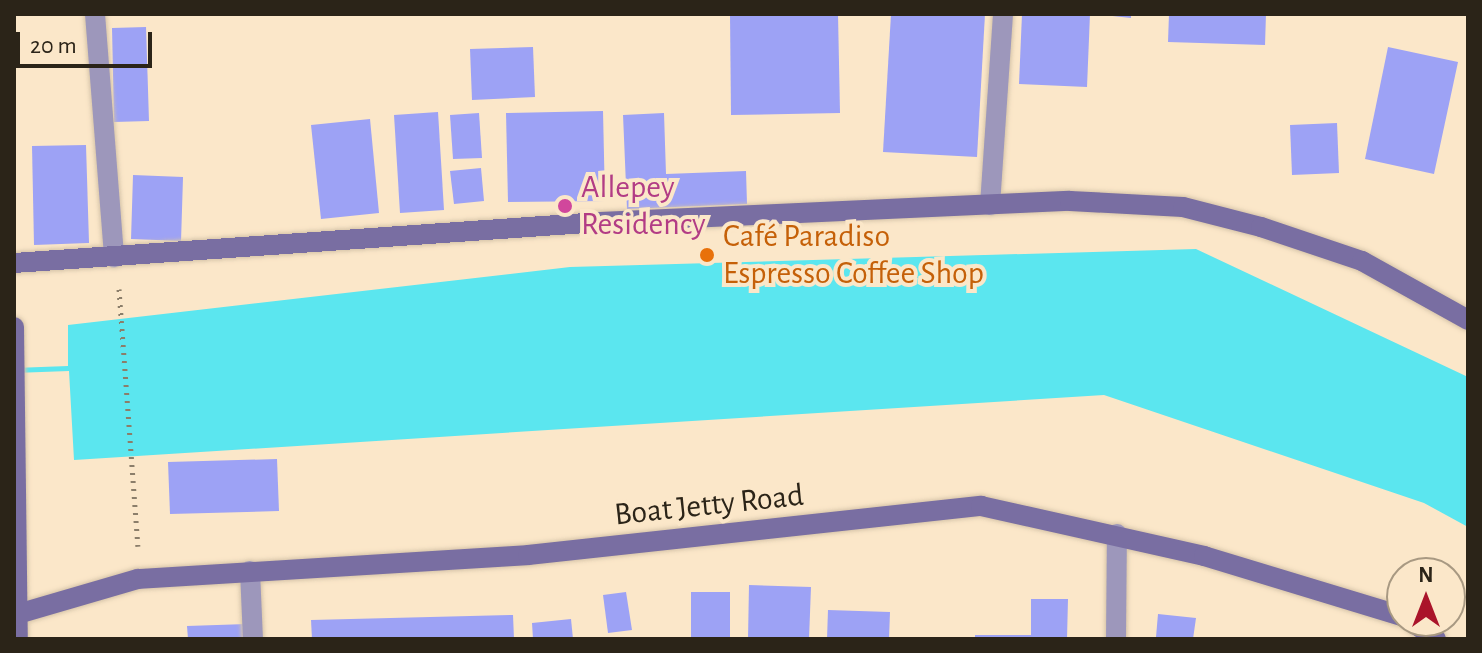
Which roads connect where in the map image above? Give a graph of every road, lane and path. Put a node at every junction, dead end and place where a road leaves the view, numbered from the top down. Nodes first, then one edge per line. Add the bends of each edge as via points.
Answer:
1 (95, 14) edge
2 (1003, 14) edge
3 (990, 205) junction
4 (114, 257) junction
5 (14, 263) edge
6 (121, 306) dead end
7 (1468, 320) edge
8 (14, 327) edge
9 (1117, 534) junction
10 (250, 571) junction
11 (138, 579) junction
12 (1386, 610) edge
13 (16, 615) edge
14 (18, 639) edge
15 (253, 639) edge
16 (1116, 639) edge

1 - 4 street
2 - 3 street
3 - 4 main road via 600,222
3 - 7 main road via 1070,201 1183,207 1362,261
4 - 5 main road
6 - 11 path via 136,480
8 - 13 main road
9 - 10 main road, Boat Jetty Road via 981,506 528,555
9 - 12 main road, Boat Jetty Road via 1322,588
9 - 16 street
10 - 11 main road, Boat Jetty Road
10 - 15 street
11 - 13 main road, Boat Jetty Road
13 - 14 main road

